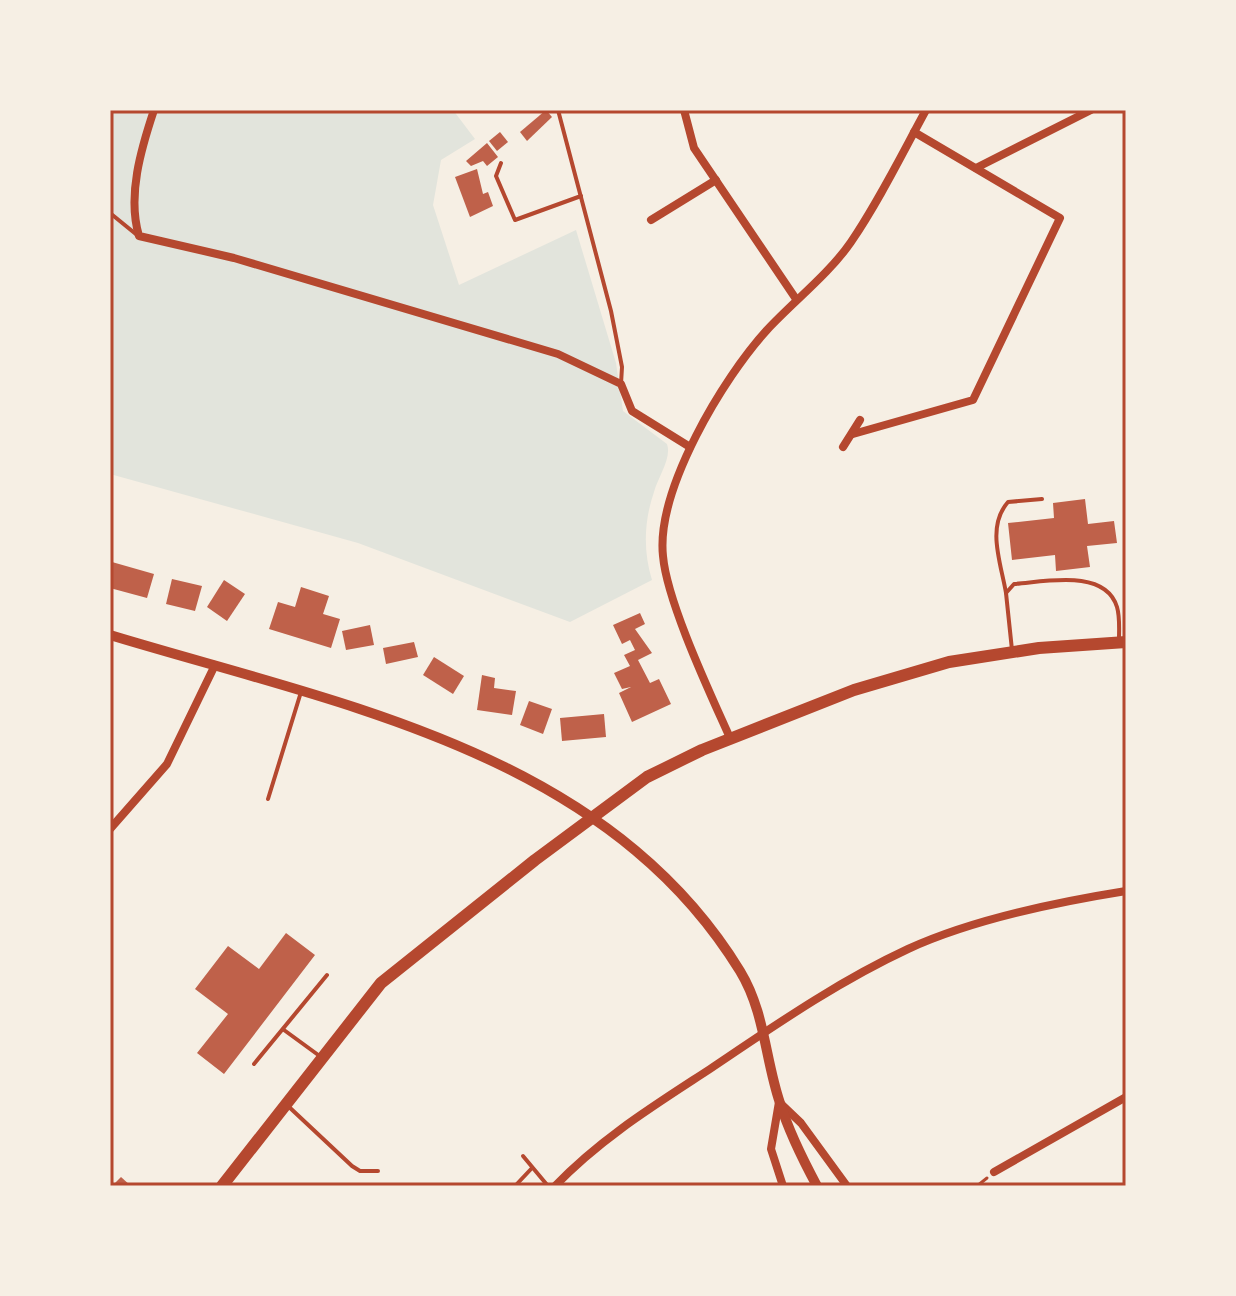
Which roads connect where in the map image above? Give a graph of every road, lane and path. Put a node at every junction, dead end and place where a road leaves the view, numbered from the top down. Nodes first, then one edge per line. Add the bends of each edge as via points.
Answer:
1 (154, 110) edge
2 (558, 110) edge
3 (684, 110) edge
4 (926, 110) edge
5 (1091, 110) edge
6 (914, 132) junction
7 (501, 163) dead end
8 (976, 168) junction
9 (716, 180) junction
10 (581, 196) junction
11 (110, 213) edge
12 (651, 220) dead end
13 (139, 236) junction
14 (796, 299) junction
15 (621, 384) junction
16 (860, 420) dead end
17 (853, 434) junction
18 (690, 447) junction
19 (843, 447) dead end
20 (1042, 499) dead end
21 (1006, 593) junction
22 (110, 635) edge
23 (1123, 642) edge
24 (1012, 652) junction
25 (215, 665) junction
26 (302, 690) junction
27 (730, 738) junction
28 (268, 799) dead end
29 (591, 817) junction
30 (110, 829) edge
31 (1126, 891) edge
32 (327, 975) dead end
33 (284, 1030) junction
34 (763, 1030) junction
35 (323, 1058) junction
36 (254, 1064) dead end
37 (1126, 1097) edge
38 (779, 1102) junction
39 (287, 1104) junction
40 (523, 1156) dead end
41 (532, 1168) junction
42 (378, 1171) dead end
43 (994, 1172) dead end
44 (222, 1186) edge
45 (515, 1186) edge
46 (548, 1186) edge
47 (555, 1186) edge
48 (783, 1186) edge
49 (817, 1186) edge
50 (847, 1186) edge

1 - 13 street via 140,152 134,220
2 - 10 lane
3 - 9 street via 694,148
4 - 6 street
5 - 8 street
6 - 8 street
6 - 14 street via 850,243
7 - 10 lane via 496,176 515,220
8 - 17 street via 1060,218 973,400
9 - 12 street
9 - 14 street
10 - 15 lane via 611,311
11 - 13 lane
13 - 15 street via 234,258 558,354
14 - 18 street via 746,358
15 - 18 street via 632,411
16 - 17 street
17 - 19 street
18 - 27 street via 665,512 663,556 673,595
20 - 21 lane via 1008,502 1000,511 995,527
21 - 23 lane via 1014,584 1086,580 1111,597
21 - 24 lane
22 - 25 street
23 - 24 highway
24 - 27 highway via 949,662 854,690
25 - 26 street
25 - 30 street via 167,764
26 - 28 lane
26 - 29 street via 459,744
27 - 29 highway via 647,777
29 - 34 street via 699,914 742,974
29 - 35 highway via 381,983
31 - 34 street via 1024,913 911,947
32 - 33 lane
33 - 35 lane
33 - 36 lane
34 - 38 street
34 - 47 street via 628,1121
35 - 39 highway
37 - 43 street
38 - 48 street via 771,1149
38 - 49 street
38 - 50 street
39 - 42 lane via 352,1166
39 - 44 highway
40 - 41 lane
41 - 45 lane
41 - 46 lane

